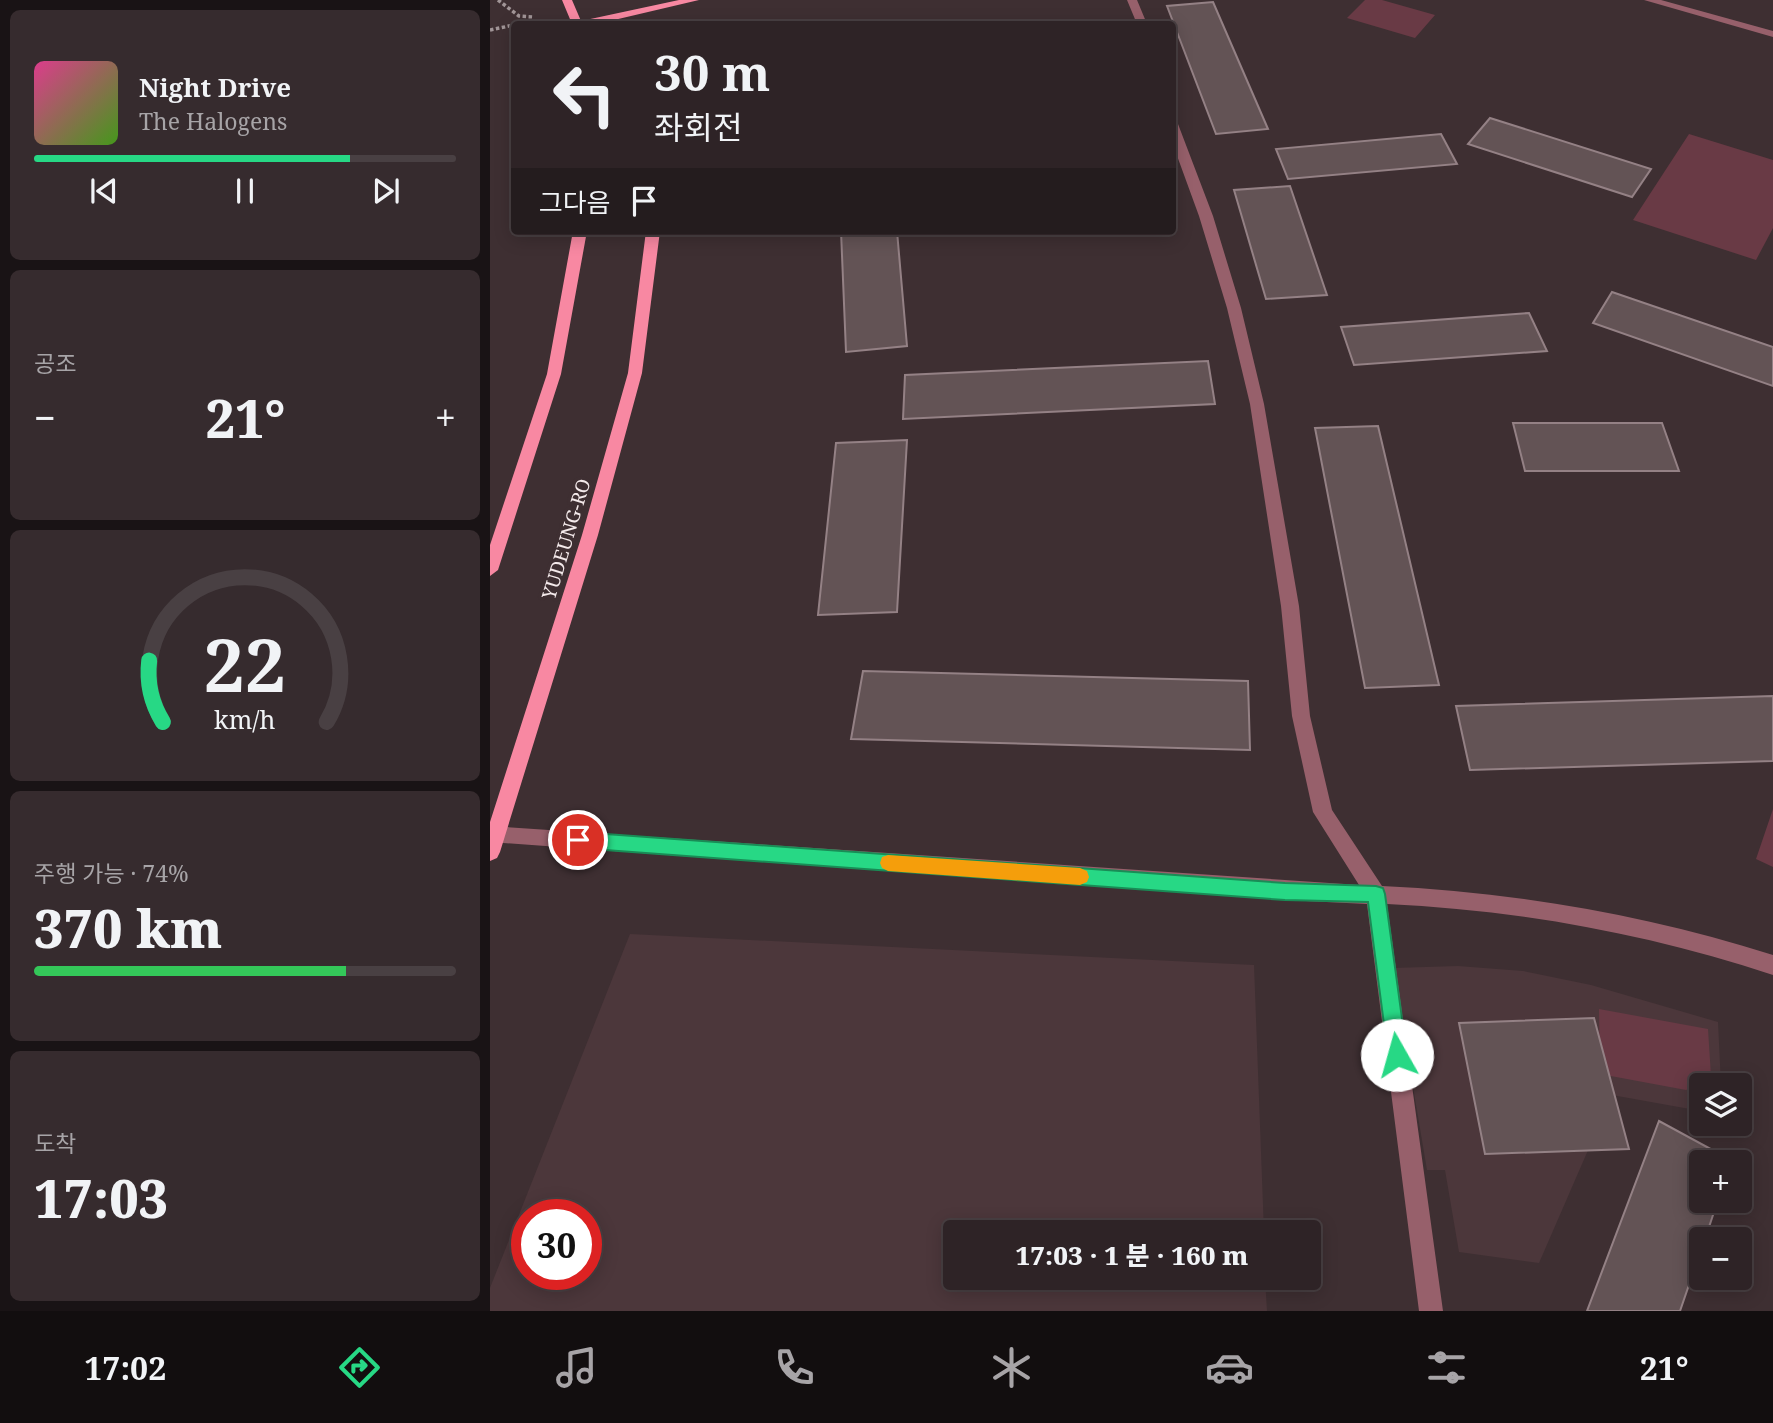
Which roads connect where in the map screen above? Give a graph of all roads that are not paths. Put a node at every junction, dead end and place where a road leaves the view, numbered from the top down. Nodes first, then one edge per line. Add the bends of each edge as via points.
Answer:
1 (567, 0) edge
2 (630, 0) edge
3 (694, 0) edge
4 (1132, 0) edge
5 (1649, 0) edge
6 (1705, 0) edge
7 (1696, 13) junction
8 (637, 18) edge
9 (575, 21) edge
10 (610, 21) edge
11 (1141, 21) edge
12 (1773, 34) edge
13 (1176, 135) edge
14 (579, 235) edge
15 (652, 235) edge
16 (490, 570) edge
17 (492, 840) edge
18 (1376, 894) junction
19 (1773, 965) edge
20 (1431, 1311) edge

1 - 9 main road
2 - 8 main road
3 - 8 main road
4 - 11 street
5 - 7 street
6 - 7 street
7 - 12 street
8 - 10 main road
13 - 18 street via 1234,309 1256,404 1290,607 1301,716 1323,812
14 - 16 main road via 554,374
15 - 17 main road, YUDEUNG-RO via 635,373 590,535
17 - 18 street
18 - 19 street via 1451,898 1584,917
18 - 20 street

